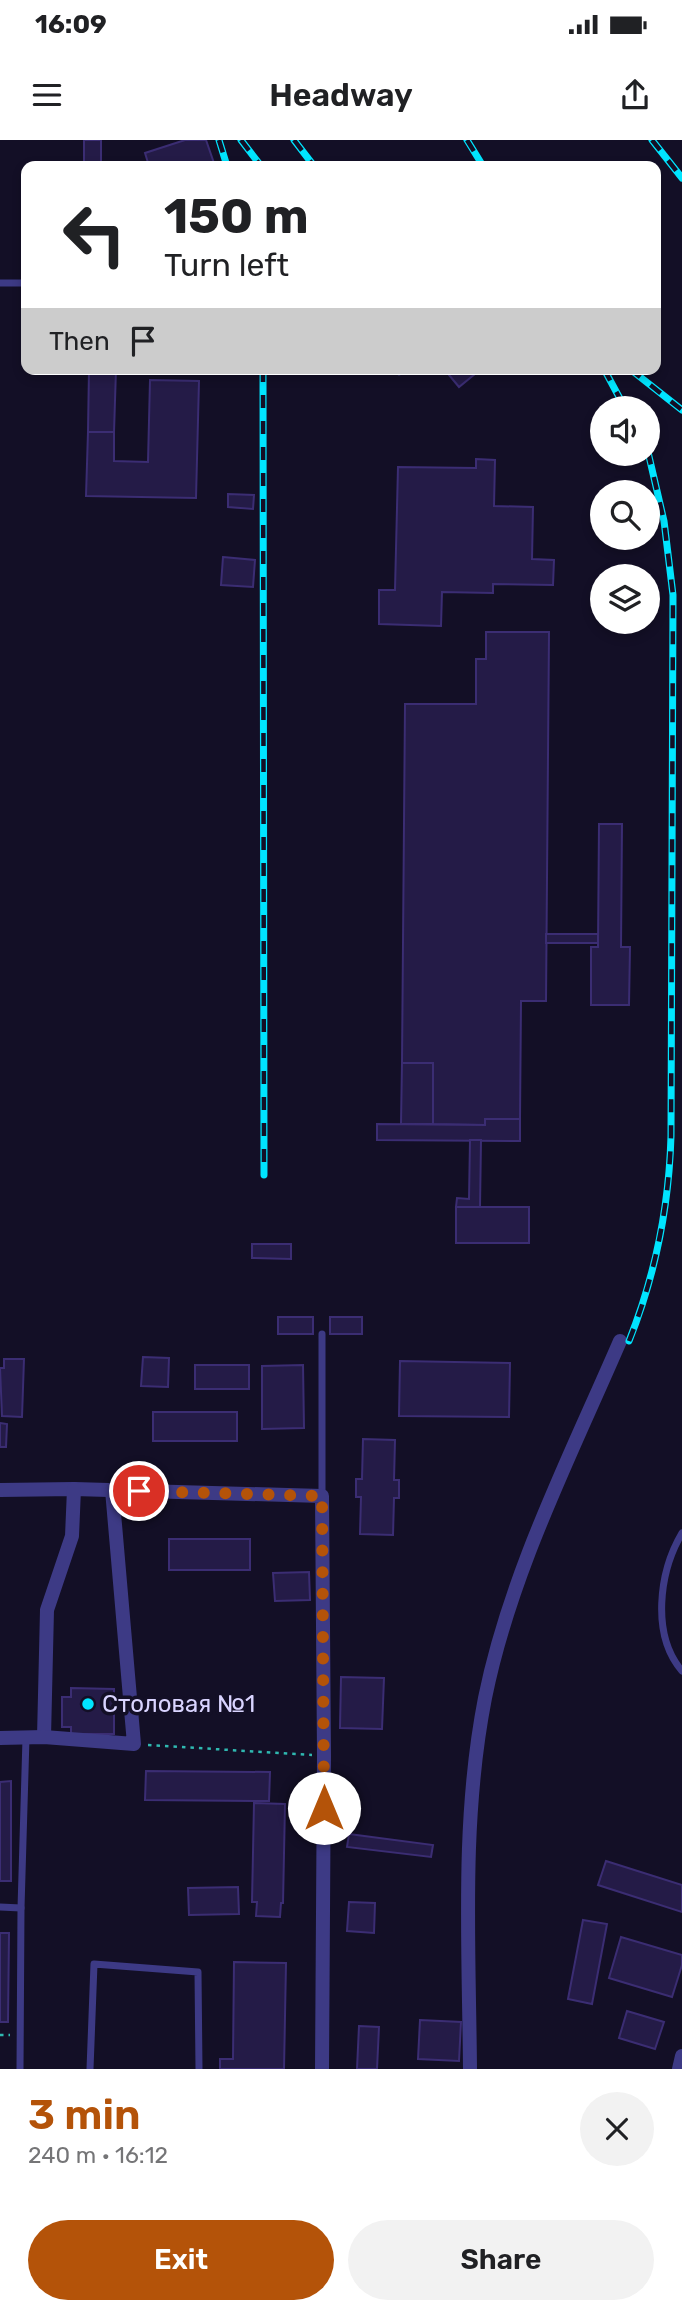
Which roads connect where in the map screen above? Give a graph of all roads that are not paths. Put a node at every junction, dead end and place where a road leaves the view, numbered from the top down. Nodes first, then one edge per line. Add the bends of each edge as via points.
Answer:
1 (0, 283) edge
2 (21, 283) edge
3 (322, 1334) dead end
4 (620, 1341) dead end
5 (74, 1489) junction
6 (0, 1490) edge
7 (112, 1490) junction
8 (322, 1496) junction
9 (682, 1533) edge
10 (682, 1671) edge
11 (44, 1737) junction
12 (0, 1738) edge
13 (26, 1738) junction
14 (0, 1907) edge
15 (21, 1908) junction
16 (682, 2056) edge
17 (20, 2069) edge
18 (90, 2069) edge
19 (199, 2069) edge
20 (322, 2069) edge
21 (470, 2069) edge
22 (678, 2069) edge

1 - 2 lane
3 - 8 lane
4 - 21 street via 537,1531 485,1699 469,1833
5 - 6 street
5 - 7 street
5 - 11 street via 72,1536 47,1610
7 - 8 street
7 - 11 street via 134,1744
8 - 20 street
9 - 10 lane via 667,1572 662,1619 668,1649
11 - 13 street
12 - 13 street
13 - 15 lane
14 - 15 lane
15 - 17 lane
16 - 22 street
18 - 19 lane via 94,1964 198,1972

